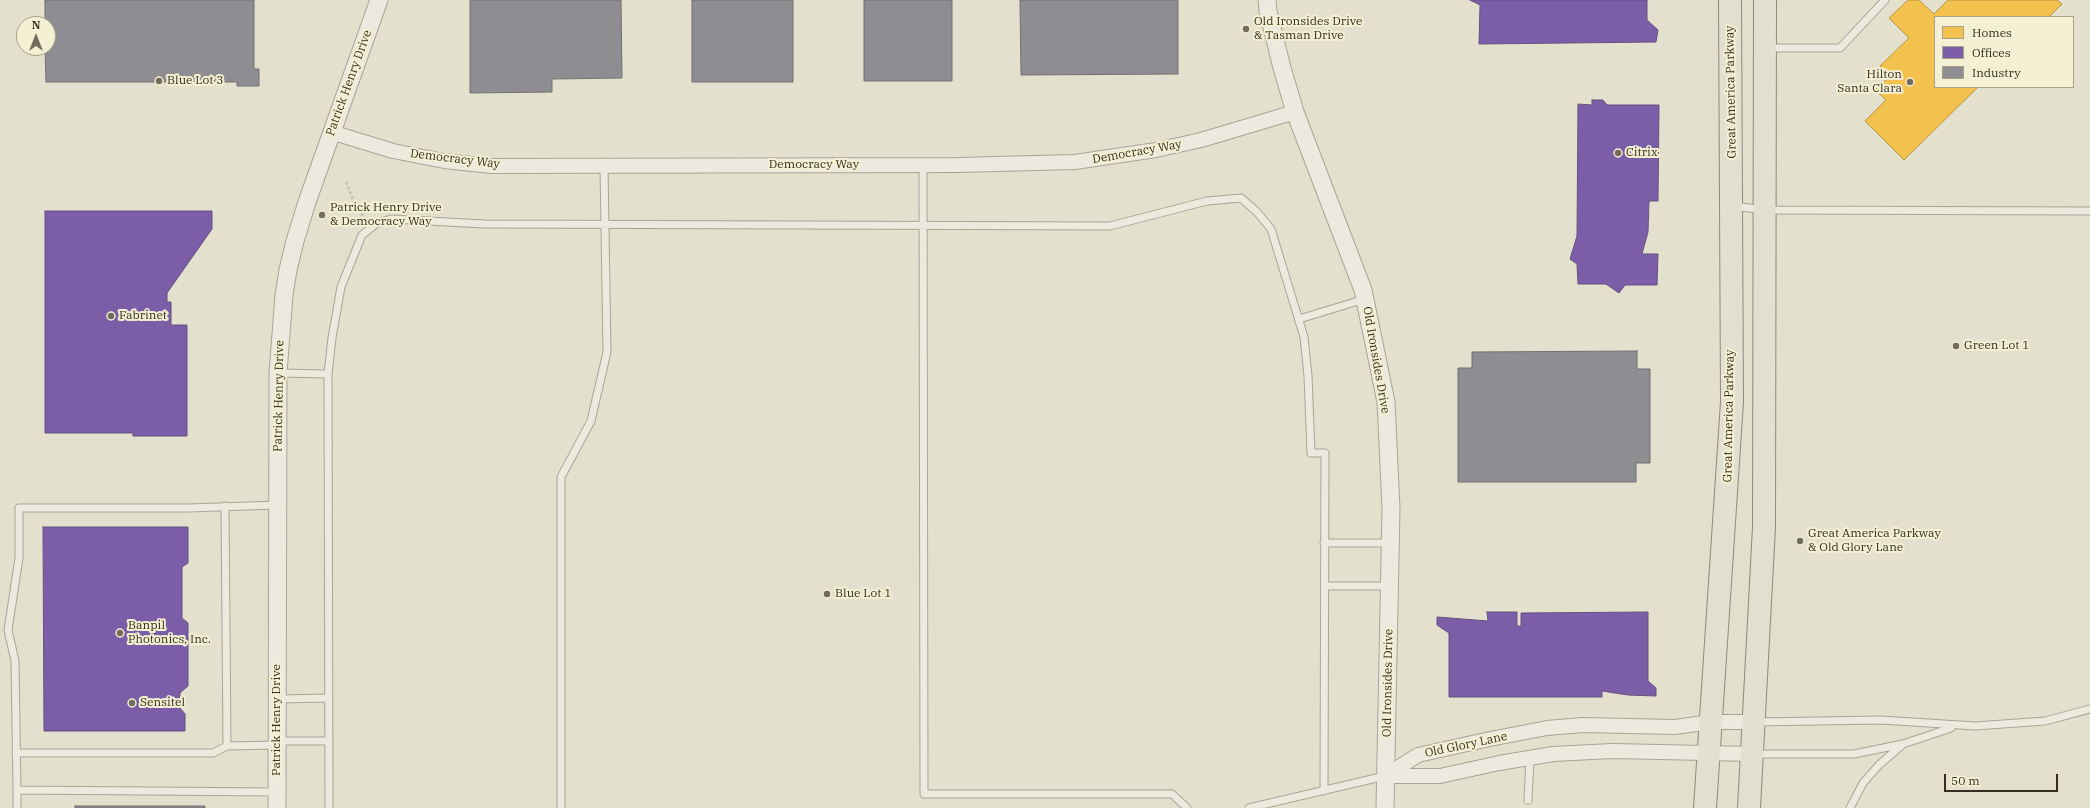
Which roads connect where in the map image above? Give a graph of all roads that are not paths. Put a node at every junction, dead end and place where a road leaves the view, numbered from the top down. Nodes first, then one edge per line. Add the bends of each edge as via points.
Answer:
1 (379, 0) edge
2 (1267, 0) edge
3 (1730, 0) edge
4 (1765, 0) edge
5 (1886, 0) edge
6 (1766, 48) junction
7 (1295, 112) junction
8 (331, 132) junction
9 (923, 165) junction
10 (604, 166) junction
11 (1732, 205) junction
12 (1765, 210) junction
13 (2090, 211) edge
14 (605, 224) junction
15 (924, 225) junction
16 (1365, 299) junction
17 (1299, 319) junction
18 (278, 373) junction
19 (328, 374) junction
20 (277, 505) junction
21 (225, 506) junction
22 (1324, 543) junction
23 (1390, 543) junction
24 (1325, 586) junction
25 (1390, 586) junction
26 (329, 698) junction
27 (278, 699) junction
28 (2090, 709) edge
29 (1711, 722) junction
30 (1754, 722) junction
31 (1955, 726) junction
32 (329, 741) junction
33 (277, 743) junction
34 (1903, 744) junction
35 (227, 746) junction
36 (16, 753) junction
37 (1708, 753) junction
38 (1753, 754) junction
39 (1530, 758) junction
40 (1385, 776) junction
41 (17, 790) junction
42 (1324, 791) junction
43 (277, 800) edge
44 (1528, 800) dead end
45 (17, 808) edge
46 (329, 808) edge
47 (562, 808) edge
48 (1187, 808) edge
49 (1249, 808) edge
50 (1385, 808) edge
51 (1705, 808) edge
52 (1749, 808) edge
53 (1850, 808) edge

1 - 8 street, Patrick Henry Drive
2 - 7 street, Old Ironsides Drive
3 - 11 main road, Great America Parkway
4 - 6 main road
5 - 6 lane via 1840,48
6 - 12 main road
7 - 9 street, Democracy Way via 1149,152 1075,162
7 - 16 street, Old Ironsides Drive
8 - 10 street, Democracy Way via 392,151 444,161 491,166
8 - 18 street, Patrick Henry Drive via 298,228 288,270
9 - 10 street, Democracy Way
9 - 15 lane
10 - 14 lane
11 - 12 lane
11 - 29 main road, Great America Parkway via 1732,402
12 - 13 lane
12 - 30 main road via 1764,526
14 - 15 lane
14 - 19 lane via 485,224 391,219 377,223 362,235 340,288
14 - 47 lane via 607,352 591,421 561,477
15 - 17 lane via 1110,226 1207,201 1241,198 1271,229
15 - 48 lane via 924,794 1172,794
16 - 17 lane
16 - 23 street, Old Ironsides Drive via 1386,402
17 - 22 lane via 1304,337 1308,376 1312,453 1325,453
18 - 19 lane
18 - 20 street, Patrick Henry Drive
19 - 26 lane
20 - 21 lane
20 - 27 street, Patrick Henry Drive
21 - 35 lane
21 - 36 lane via 19,508 19,558 8,630 15,661
22 - 23 lane
22 - 24 lane
23 - 25 street, Old Ironsides Drive
24 - 25 lane
24 - 42 lane
25 - 40 street, Old Ironsides Drive
26 - 27 lane
26 - 32 lane
27 - 33 street, Patrick Henry Drive
28 - 31 lane via 2045,721
29 - 30 street, Old Glory Lane
29 - 37 main road, Great America Parkway
29 - 40 street, Old Glory Lane via 1675,727 1590,725 1547,728 1418,755
30 - 31 lane via 1881,720
30 - 38 main road
31 - 34 lane
32 - 33 lane
32 - 46 lane
33 - 35 lane
33 - 43 street, Patrick Henry Drive
34 - 38 lane via 1854,754
34 - 53 lane via 1879,764 1863,783
35 - 36 lane via 213,753
36 - 41 lane
37 - 38 street, Old Glory Lane
37 - 39 street, Old Glory Lane via 1612,751 1553,754
37 - 51 main road, Great America Parkway
38 - 52 main road
39 - 40 street, Old Glory Lane via 1440,776
39 - 44 lane
40 - 42 lane
40 - 50 street, Old Ironsides Drive
41 - 43 lane
41 - 45 lane
42 - 49 lane

